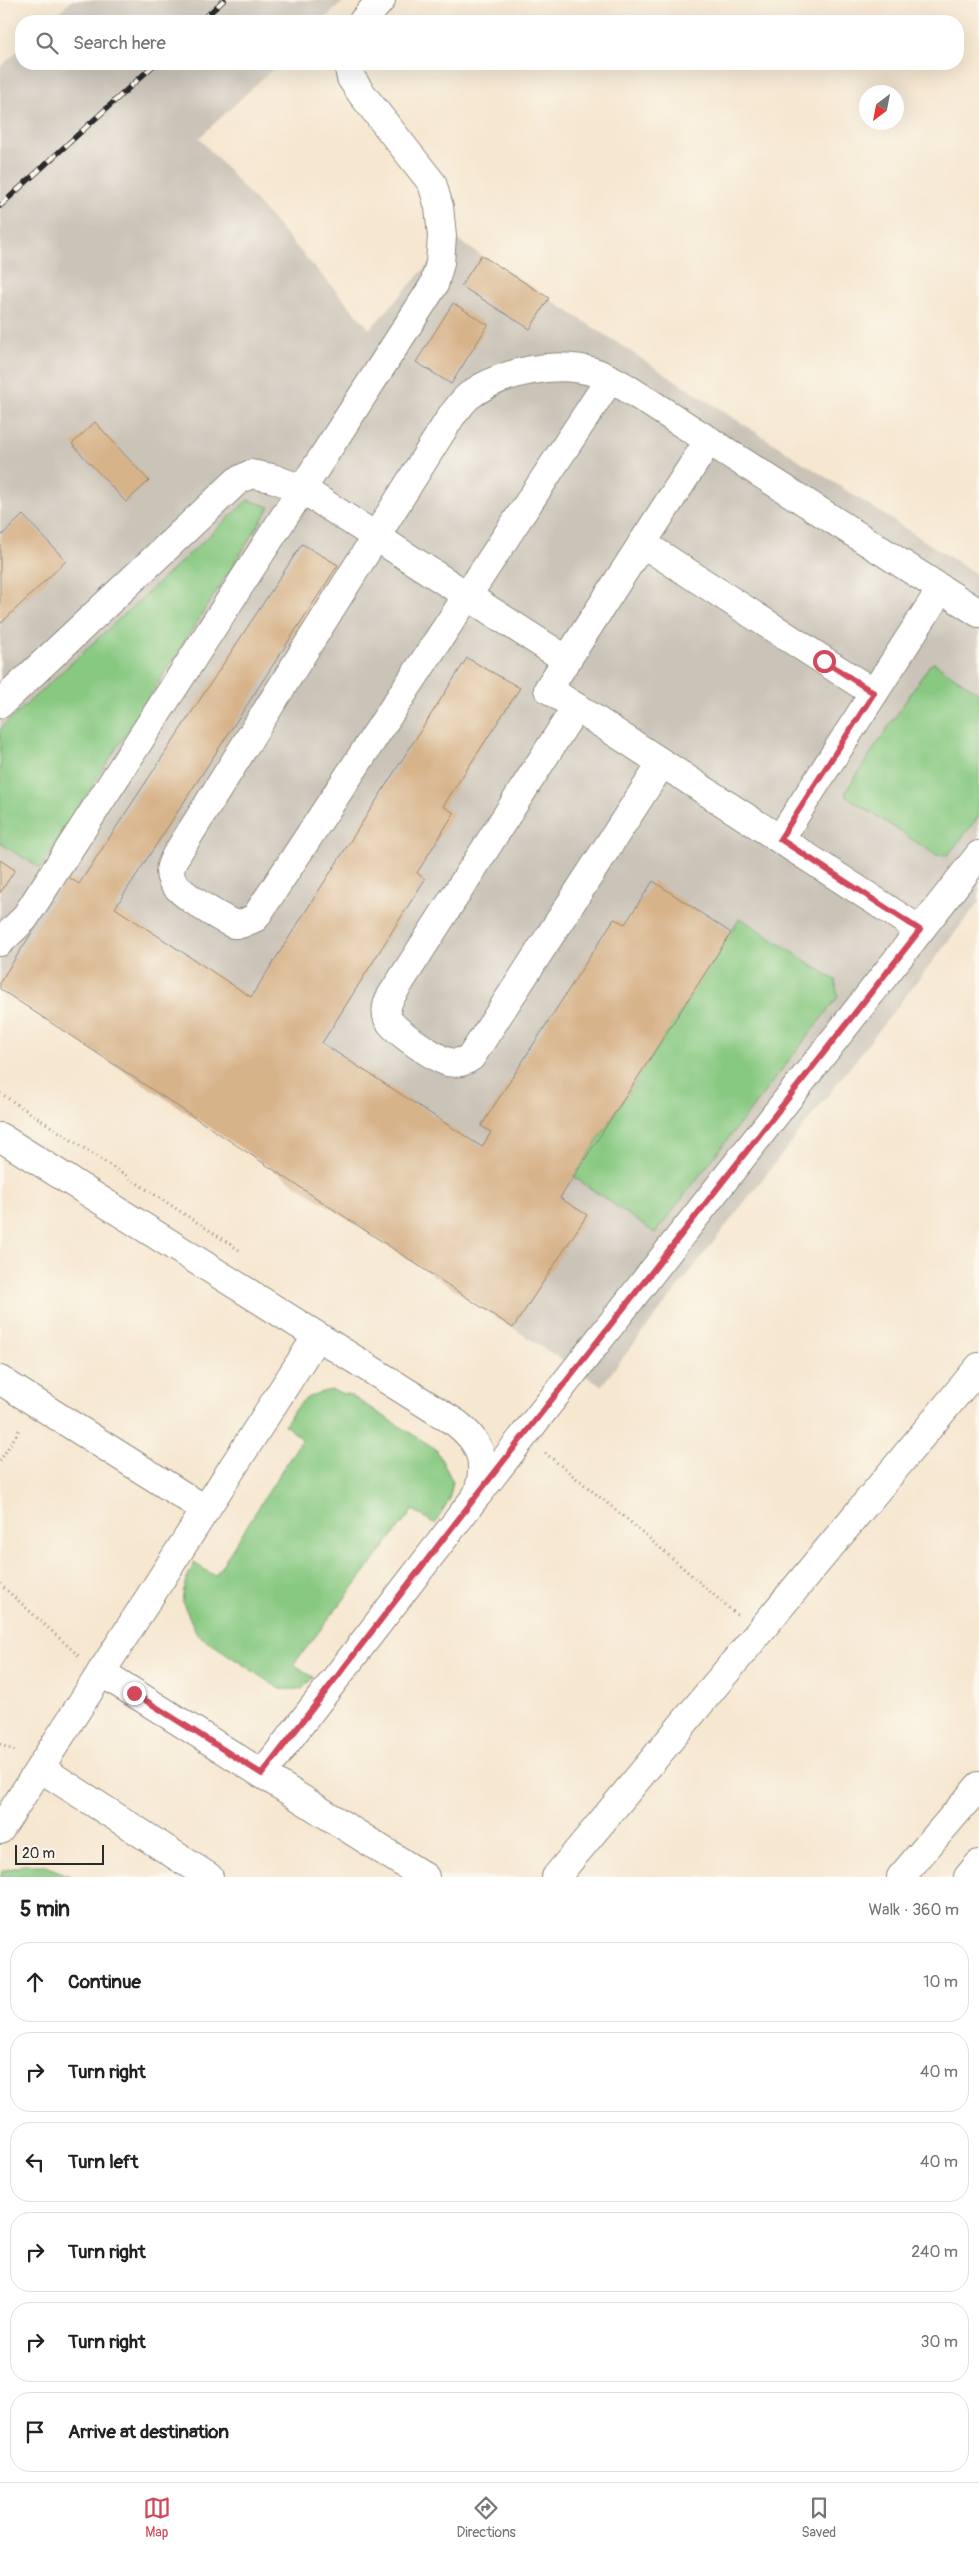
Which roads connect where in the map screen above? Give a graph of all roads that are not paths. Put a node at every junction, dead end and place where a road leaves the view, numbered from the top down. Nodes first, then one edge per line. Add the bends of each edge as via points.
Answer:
1 (382, 0) edge
2 (368, 15) edge
3 (349, 70) edge
4 (610, 379) junction
5 (709, 440) junction
6 (302, 489) junction
7 (376, 537) junction
8 (642, 544) junction
9 (941, 589) junction
10 (468, 596) junction
11 (979, 613) edge
12 (567, 660) junction
13 (874, 693) junction
14 (0, 704) edge
15 (576, 707) junction
16 (662, 763) junction
17 (780, 839) junction
18 (979, 855) edge
19 (920, 930) junction
20 (0, 942) edge
21 (0, 1137) edge
22 (0, 1161) edge
23 (51, 1170) junction
24 (317, 1336) junction
25 (979, 1368) edge
26 (0, 1380) edge
27 (477, 1495) junction
28 (206, 1510) junction
29 (102, 1672) junction
30 (40, 1768) junction
31 (262, 1774) junction
32 (979, 1786) edge
33 (0, 1830) edge
34 (979, 1864) edge
35 (194, 1873) edge
36 (424, 1877) edge
37 (556, 1877) edge
38 (901, 1877) edge
39 (968, 1877) edge

1 - 2 main road
3 - 6 main road via 361,93 432,183 442,236 440,263 434,285
4 - 5 main road
4 - 7 main road via 596,372 539,369 494,381 469,396 452,415
4 - 10 main road
5 - 8 main road
5 - 9 main road
6 - 7 main road
6 - 14 main road via 251,474 237,481
6 - 20 main road via 24,919
7 - 10 main road
7 - 10 main road via 175,857 171,879 188,896 233,924 255,918
8 - 12 main road
8 - 13 main road
9 - 11 main road
9 - 13 main road
10 - 12 main road
12 - 15 main road via 548,690
13 - 17 main road
15 - 16 main road
15 - 16 main road via 390,996 387,1018 396,1030 445,1061 457,1063 471,1057
16 - 17 main road
17 - 19 main road
18 - 19 main road
19 - 27 main road
21 - 23 main road
22 - 23 main road via 15,1159
23 - 24 main road
24 - 27 main road via 469,1433 483,1463 483,1480
24 - 28 main road
25 - 37 main road
26 - 28 main road
27 - 31 main road
28 - 29 main road
29 - 30 main road
29 - 31 main road
30 - 33 main road
30 - 35 main road
31 - 36 main road
32 - 38 main road
34 - 39 main road

